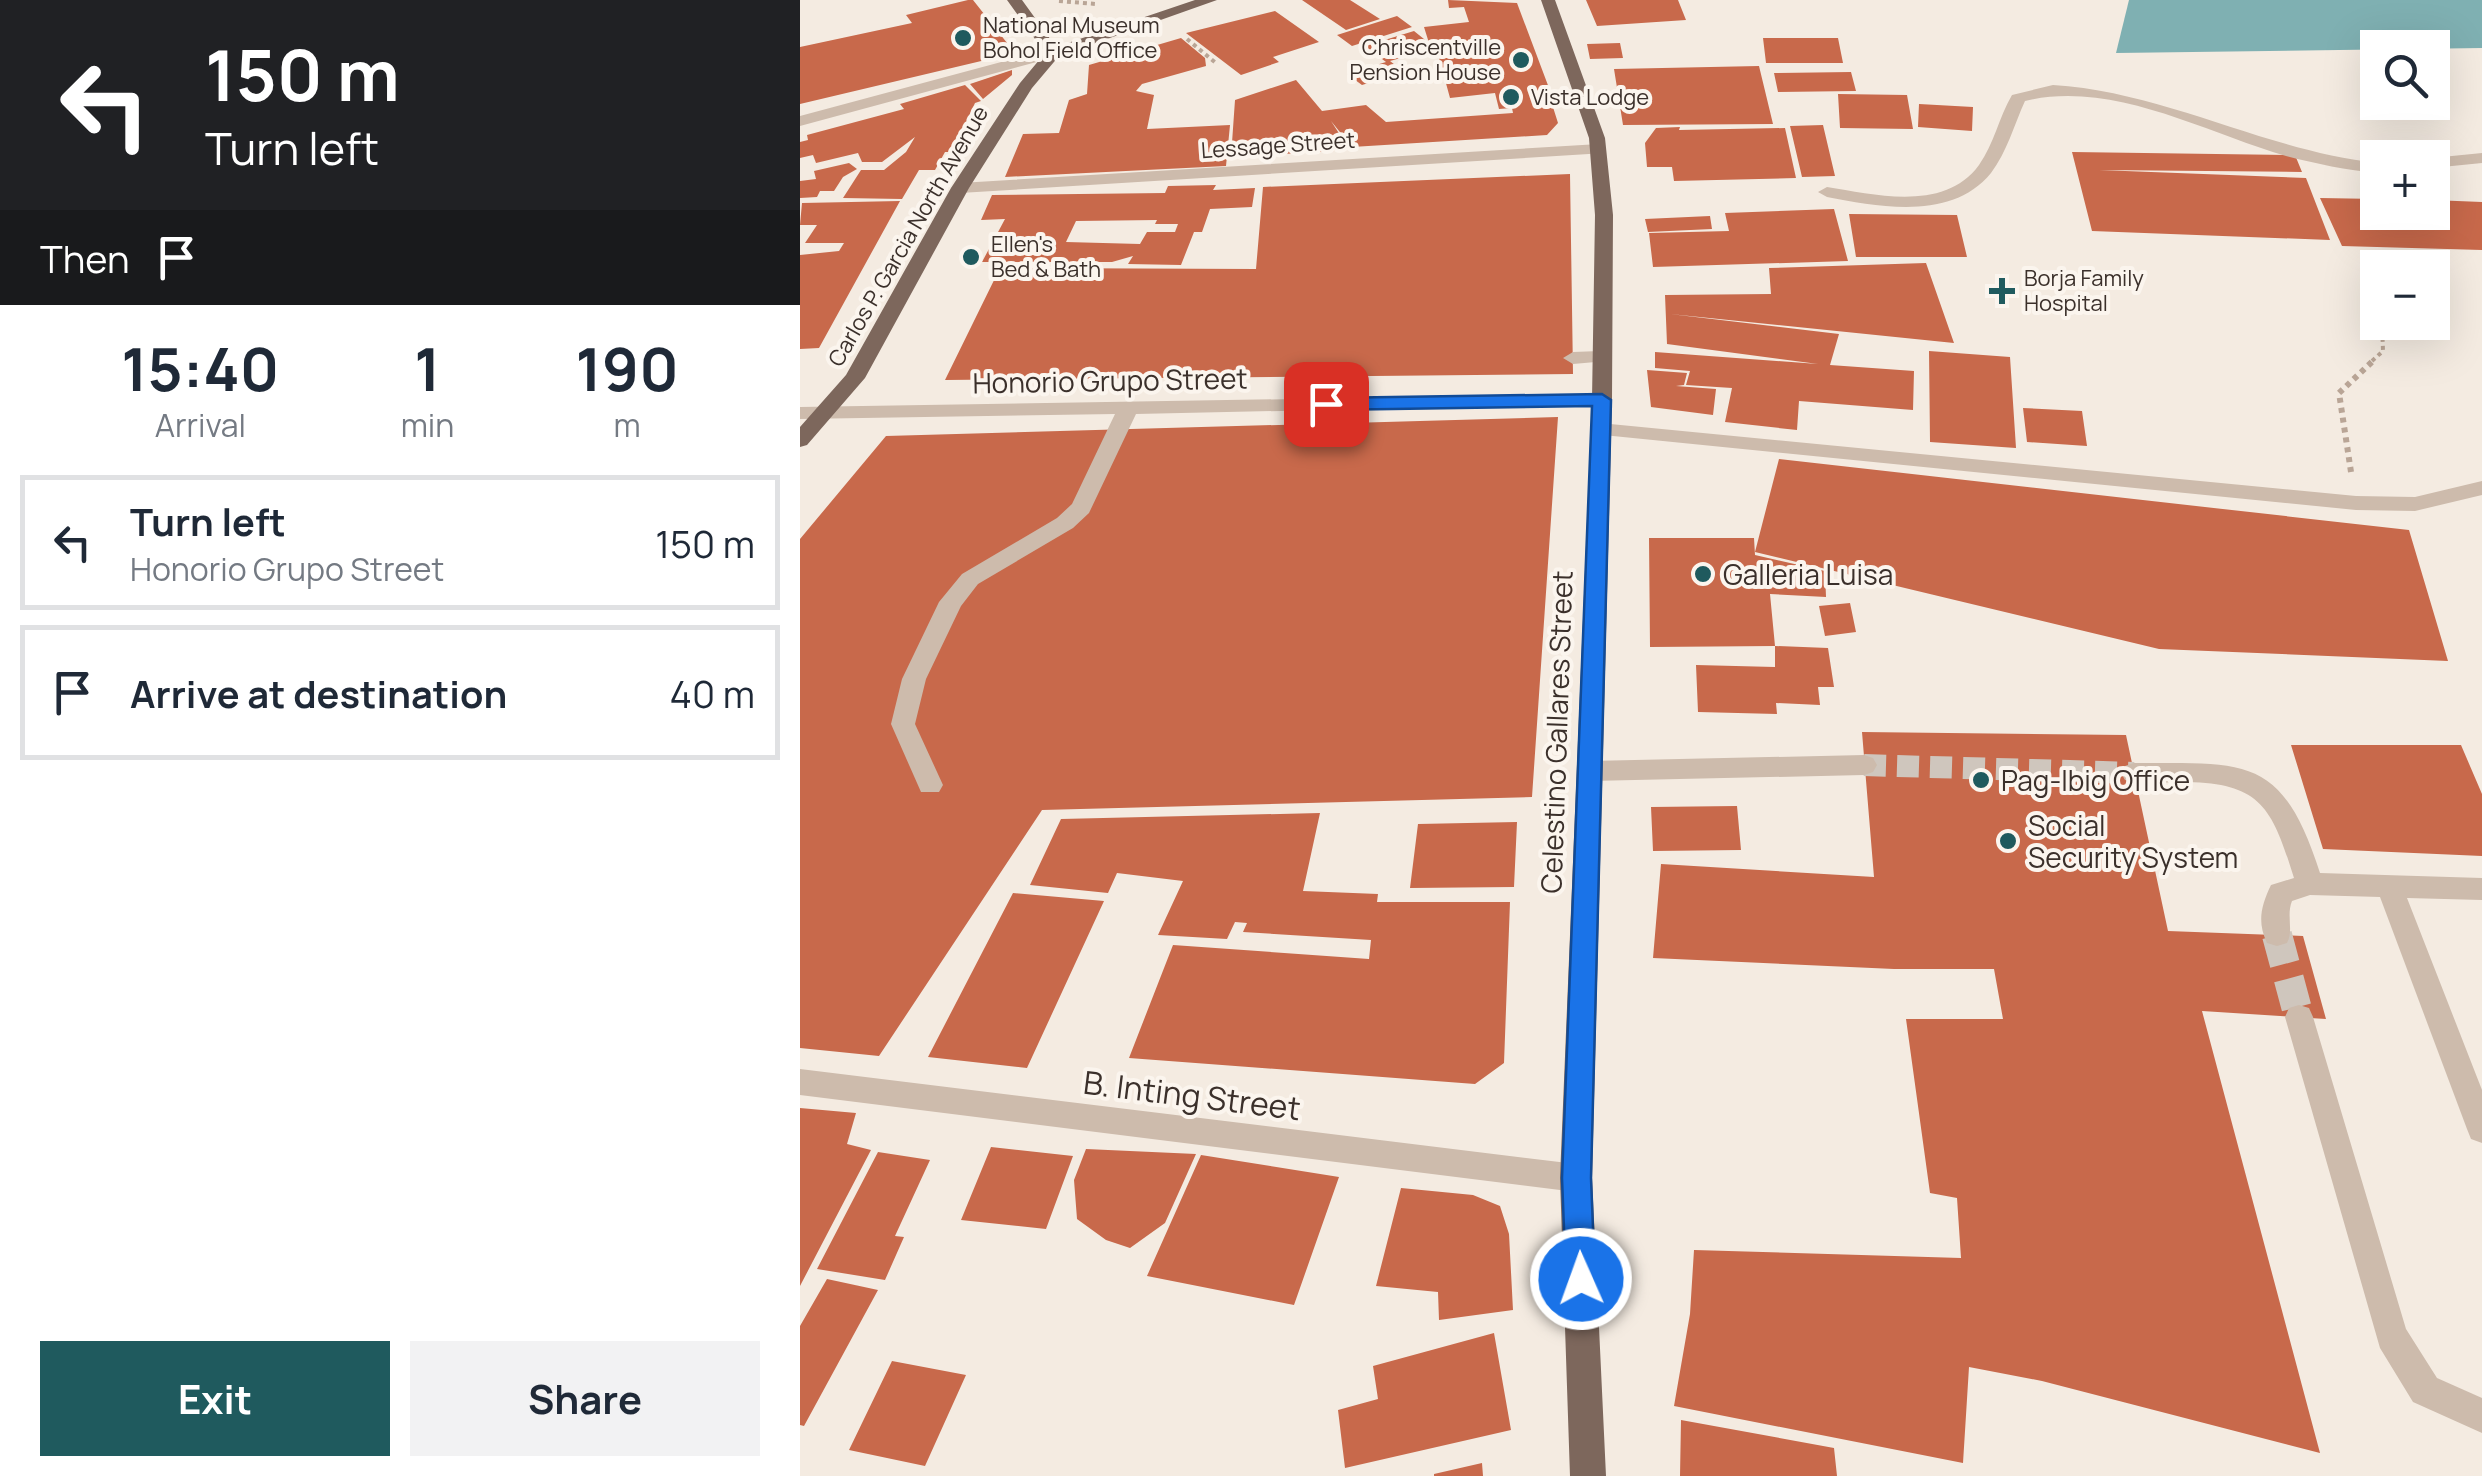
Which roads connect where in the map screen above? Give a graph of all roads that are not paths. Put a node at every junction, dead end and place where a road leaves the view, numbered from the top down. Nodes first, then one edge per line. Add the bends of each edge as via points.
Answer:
1 (1014, 0) edge
2 (1210, 0) edge
3 (1548, 0) edge
4 (1053, 53) junction
5 (800, 121) edge
6 (1600, 149) junction
7 (2482, 158) edge
8 (2450, 161) edge
9 (2360, 166) edge
10 (960, 188) junction
11 (1827, 192) dead end
12 (1600, 357) junction
13 (1573, 358) dead end
14 (1602, 400) junction
15 (1129, 407) junction
16 (800, 412) edge
17 (825, 412) junction
18 (1600, 430) junction
19 (800, 440) edge
20 (2482, 488) edge
21 (1864, 765) tunnel mouth
22 (1590, 771) junction
23 (2134, 772) tunnel mouth
24 (930, 785) dead end
25 (2310, 884) junction
26 (2390, 888) junction
27 (2482, 889) edge
28 (2276, 935) tunnel mouth
29 (2299, 1017) tunnel mouth
30 (800, 1082) edge
31 (2482, 1129) edge
32 (1576, 1178) junction
33 (2482, 1416) edge
34 (1588, 1476) edge

1 - 4 main road
2 - 4 main road
3 - 6 main road, Celestino Gallares Street
4 - 5 street
4 - 10 main road, Carlos P. Garcia North Avenue
6 - 10 street, Lessage Street
6 - 12 main road, Celestino Gallares Street
7 - 8 street
9 - 11 street via 2323,161 2106,94 2037,88 2018,98 1984,172 1964,188 1922,202 1890,203
10 - 17 main road, Carlos P. Garcia North Avenue via 856,378
12 - 13 street
12 - 14 main road, Celestino Gallares Street
14 - 15 street, Honorio Grupo Street
14 - 18 main road, Celestino Gallares Street
15 - 17 street, Honorio Grupo Street
15 - 24 street via 1081,508 970,578 951,602 914,680 903,724
16 - 17 street, Honorio Grupo Street
17 - 19 main road, Carlos P. Garcia North Avenue
18 - 20 street via 2356,503 2416,504
18 - 22 main road, Celestino Gallares Street
21 - 22 street
22 - 32 main road, Celestino Gallares Street
23 - 25 street via 2226,776 2262,786 2281,807
25 - 26 street
25 - 28 street via 2281,893 2272,914
26 - 27 street
26 - 31 street
29 - 33 street via 2392,1336 2425,1390
30 - 32 street, B. Inting Street
32 - 34 main road, Celestino Gallares Street

